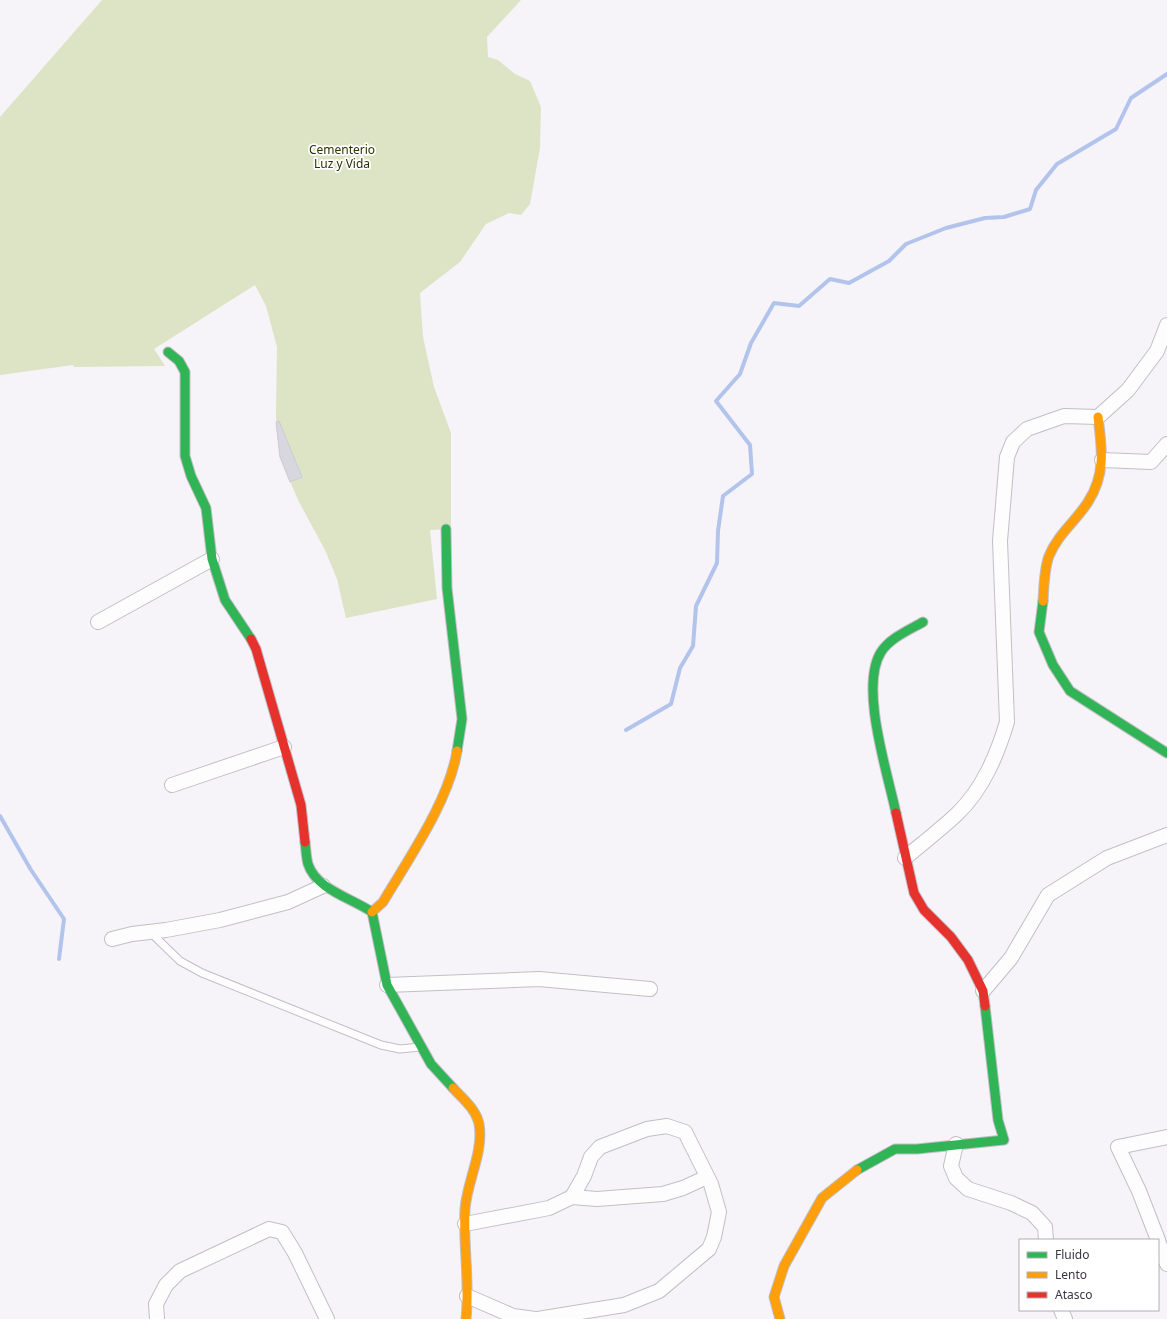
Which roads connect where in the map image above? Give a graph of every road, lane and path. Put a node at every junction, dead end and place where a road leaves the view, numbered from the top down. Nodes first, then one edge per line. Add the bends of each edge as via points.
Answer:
1 (1167, 325) edge
2 (168, 352) dead end
3 (1098, 417) junction
4 (1167, 444) edge
5 (1102, 460) junction
6 (446, 529) dead end
7 (212, 560) junction
8 (98, 622) dead end
9 (923, 622) dead end
10 (284, 747) junction
11 (1167, 753) edge
12 (172, 785) dead end
13 (1167, 835) edge
14 (906, 858) junction
15 (323, 886) junction
16 (372, 912) junction
17 (149, 932) junction
18 (112, 939) dead end
19 (387, 985) junction
20 (650, 989) dead end
21 (983, 991) junction
22 (420, 1047) junction
23 (1167, 1137) edge
24 (956, 1144) junction
25 (708, 1177) junction
26 (572, 1197) junction
27 (465, 1224) junction
28 (1046, 1239) edge
29 (1158, 1239) edge
30 (1159, 1243) edge
31 (1167, 1264) edge
32 (467, 1296) junction
33 (157, 1319) edge
34 (327, 1319) edge
35 (466, 1319) edge
36 (537, 1319) edge
37 (780, 1319) edge

1 - 3 street via 1157,351 1128,390
2 - 7 street via 179,361 185,372 186,456 191,476 206,508
3 - 5 street
3 - 14 street via 1064,416 1048,420 1027,429 1013,442 1007,457 1000,541 1007,722 999,749 982,782 958,813
4 - 5 street via 1151,462
5 - 11 street via 1101,474 1088,502 1057,539 1048,558 1039,632 1053,666 1070,691
6 - 16 street via 447,588 462,719 455,764 433,818 383,902
7 - 8 street
7 - 10 street via 230,609 240,620 256,649
9 - 14 street via 890,642 881,652 874,671 873,707
10 - 12 street
10 - 15 street via 301,805 308,864 314,877
13 - 21 street via 1107,858 1048,895 1011,958
14 - 21 street via 917,899 968,960
15 - 16 street
15 - 17 street via 288,902 220,920
16 - 19 street
17 - 18 street
17 - 22 lane via 180,961 202,973 381,1045 400,1049
19 - 20 street via 539,979
19 - 22 street
21 - 24 street via 998,1120 1004,1140
22 - 27 street via 442,1078 476,1113 480,1123 479,1146 466,1196
23 - 29 street via 1118,1147
24 - 28 street via 951,1166 956,1178 968,1189 1032,1213 1045,1227
24 - 37 street via 895,1149 863,1166 822,1198 784,1266 774,1297
25 - 26 street via 663,1194 597,1199
25 - 26 street via 685,1132 667,1126 647,1129 600,1147 591,1157
25 - 36 street via 719,1212 709,1249 659,1291 624,1305
26 - 27 street via 549,1208
27 - 32 street
30 - 31 street
32 - 35 street
32 - 36 street via 514,1316
33 - 34 street via 156,1304 166,1285 180,1271 269,1229 282,1232 295,1252

